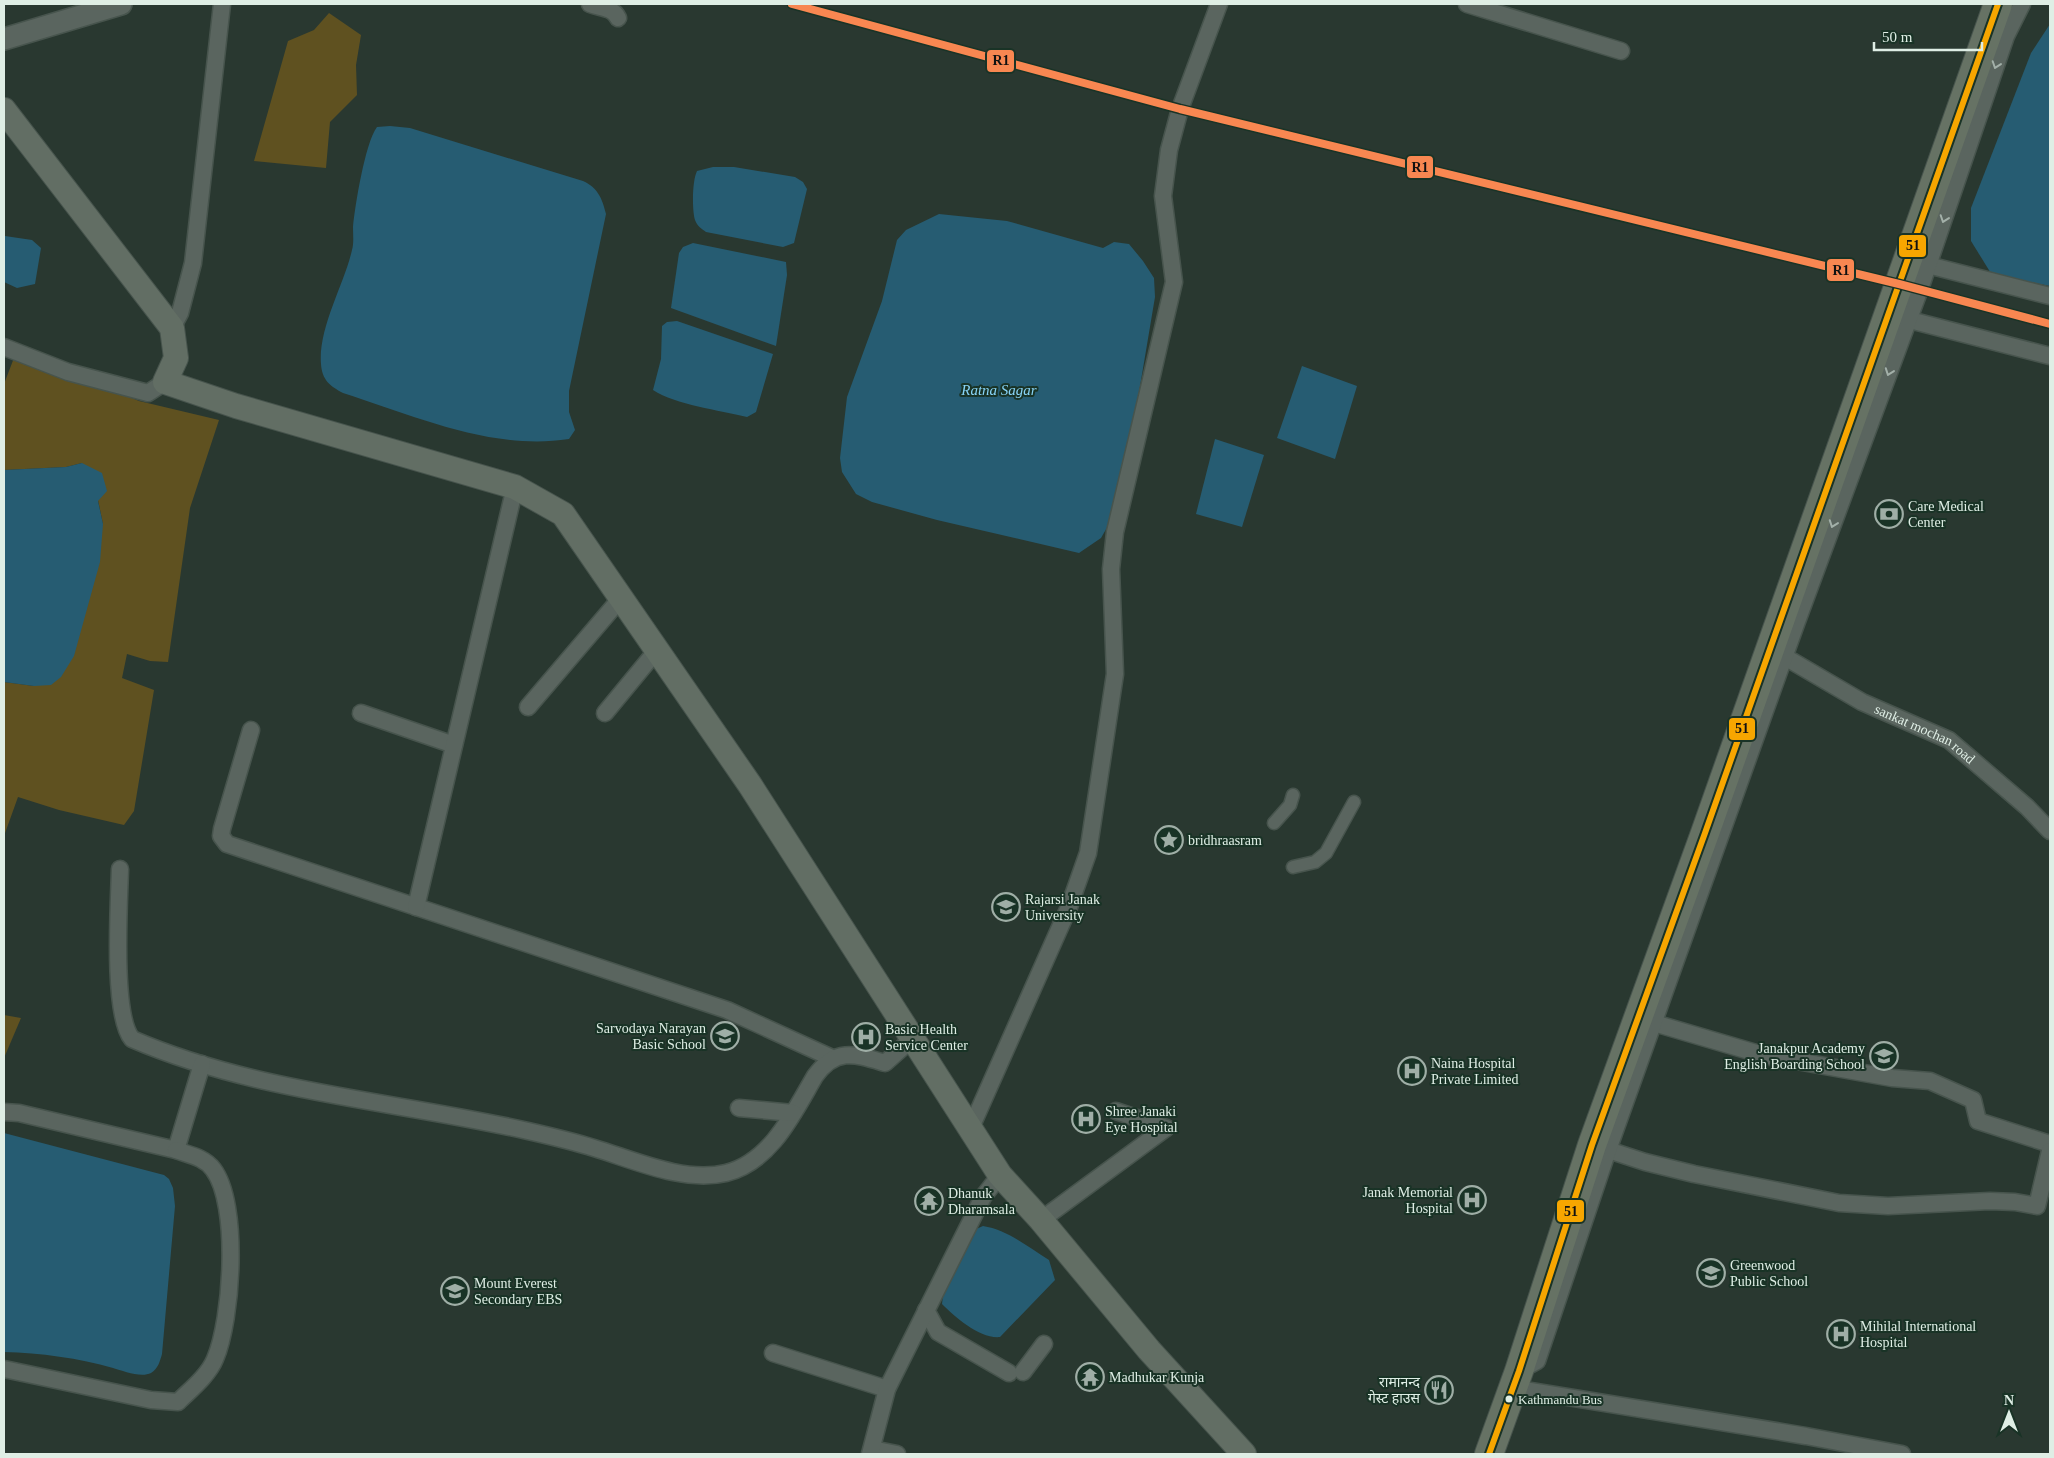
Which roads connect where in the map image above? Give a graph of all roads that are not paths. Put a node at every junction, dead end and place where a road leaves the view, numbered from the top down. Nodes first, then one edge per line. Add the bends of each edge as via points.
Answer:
1 (121, 4) edge
2 (222, 4) edge
3 (590, 4) edge
4 (1219, 4) edge
5 (1467, 4) edge
6 (1998, 4) edge
7 (2022, 4) edge
8 (618, 18) dead end
9 (4, 39) edge
10 (1620, 51) dead end
11 (4, 110) edge
12 (1928, 265) junction
13 (2050, 296) edge
14 (1899, 317) junction
15 (172, 328) junction
16 (4, 347) edge
17 (2050, 356) edge
18 (165, 382) junction
19 (515, 487) junction
20 (621, 598) junction
21 (657, 650) junction
22 (1785, 657) junction
23 (528, 707) dead end
24 (362, 713) dead end
25 (605, 713) dead end
26 (251, 730) dead end
27 (454, 745) junction
28 (1293, 795) dead end
29 (1354, 802) dead end
30 (1274, 824) dead end
31 (2050, 831) edge
32 (1293, 867) dead end
33 (120, 869) dead end
34 (416, 908) junction
35 (1654, 1022) junction
36 (913, 1038) junction
37 (832, 1058) junction
38 (202, 1064) junction
39 (739, 1108) dead end
40 (1116, 1111) dead end
41 (4, 1112) edge
42 (793, 1113) junction
43 (970, 1130) junction
44 (2050, 1144) edge
45 (1600, 1147) junction
46 (176, 1150) junction
47 (2050, 1151) edge
48 (1000, 1175) junction
49 (1041, 1220) junction
50 (926, 1310) junction
51 (1044, 1344) dead end
52 (773, 1353) dead end
53 (4, 1369) edge
54 (1516, 1380) junction
55 (887, 1389) junction
56 (871, 1452) edge
57 (897, 1454) edge
58 (1244, 1454) edge
59 (1489, 1454) edge
60 (1902, 1454) edge

1 - 9 street
2 - 15 street via 193,263 180,313
3 - 8 street via 608,8
4 - 43 street via 1180,109 1169,150 1164,196 1174,282 1115,532 1111,569 1115,674 1088,853 1069,906
5 - 10 street
6 - 14 highway
7 -> 12 street via 2006,36
11 - 15 main road
12 - 13 street
12 - 14 street
14 - 17 street
14 -> 22 street
14 - 45 highway via 1705,833
15 - 18 main road via 176,358
16 - 18 street via 68,372 148,393
18 - 19 main road via 236,406
19 - 20 main road via 563,514
19 - 27 street
20 - 21 main road
20 - 23 street
21 - 25 street
21 - 36 main road via 756,793
22 - 31 street, sankat mochan road via 1862,702 1949,740
22 - 35 street
24 - 27 street
26 - 34 street via 222,829 223,840 234,848 302,867
27 - 34 street
28 - 30 street via 1290,805
29 - 32 street via 1326,853 1314,862
33 - 38 street via 118,953 123,1021 127,1033 145,1045
34 - 37 street via 727,1010
35 - 44 street via 1763,1055 1892,1078 1930,1081 1973,1100 1978,1121
35 - 45 street
36 - 37 street via 885,1063 853,1055
36 - 43 main road
37 - 42 street via 815,1076
38 - 42 street via 291,1086 476,1119 570,1140 696,1175 726,1173 756,1157 774,1142
38 - 46 street
39 - 42 street
40 - 49 street via 1166,1128
41 - 46 street
43 - 48 main road
45 - 47 street via 1694,1174 1839,1203 1888,1206 2006,1202 2037,1206
45 - 54 highway
46 - 53 street via 204,1160 212,1167 218,1176 230,1227 226,1325 215,1360 197,1383 178,1402 151,1400
48 - 49 main road
48 - 50 street via 983,1197
49 - 58 main road via 1148,1350
50 - 51 street via 938,1332 1016,1372
50 - 55 street
52 - 55 street
54 - 59 highway
54 - 60 street
55 - 56 street
56 - 57 street

